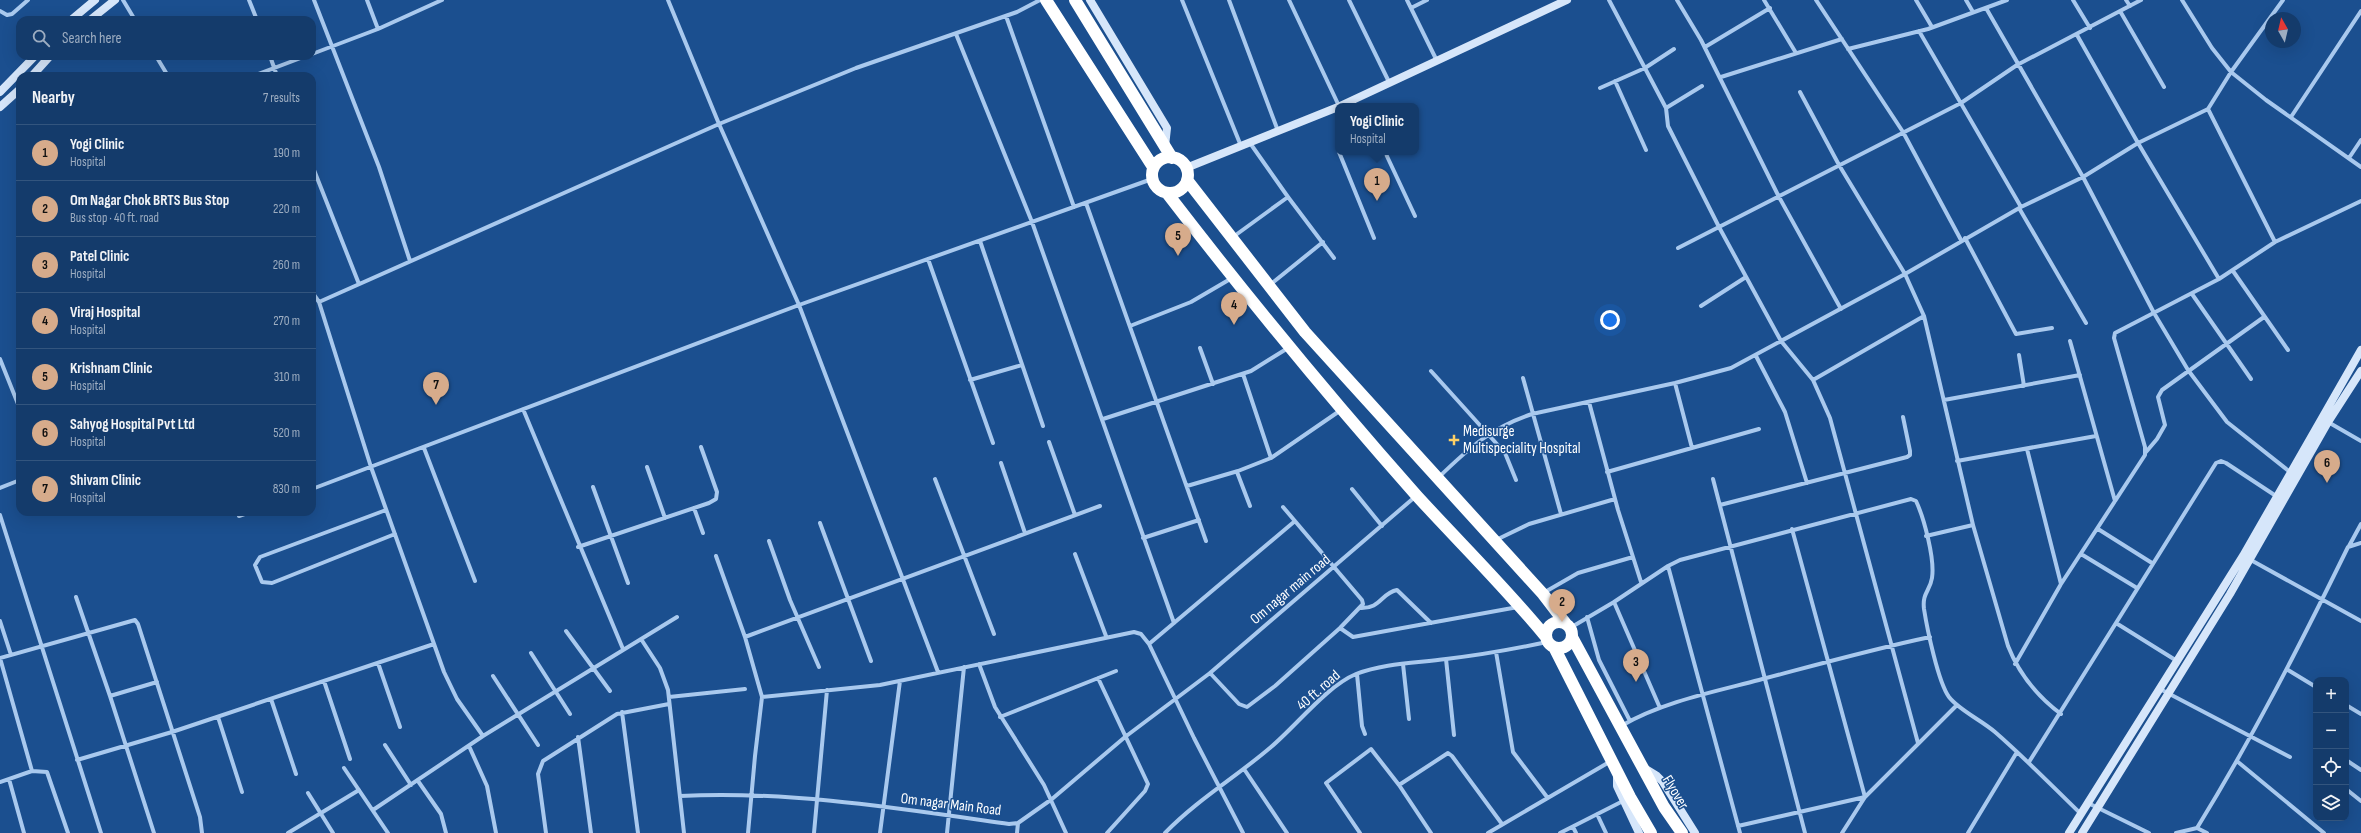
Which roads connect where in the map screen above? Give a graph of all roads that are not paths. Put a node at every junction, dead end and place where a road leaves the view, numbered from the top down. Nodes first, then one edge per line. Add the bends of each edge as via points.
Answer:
1 (28, 0) edge
2 (95, 0) edge
3 (115, 0) edge
4 (123, 0) edge
5 (249, 0) edge
6 (314, 0) edge
7 (367, 0) edge
8 (442, 0) edge
9 (668, 0) edge
10 (1040, 0) edge
11 (1046, 0) edge
12 (1090, 0) edge
13 (1182, 0) edge
14 (1229, 0) edge
15 (1289, 0) edge
16 (1349, 0) edge
17 (1407, 0) edge
18 (1427, 0) edge
19 (1567, 0) edge
20 (1609, 0) edge
21 (1677, 0) edge
22 (1764, 0) edge
23 (1816, 0) edge
24 (1916, 0) edge
25 (1966, 0) edge
26 (2007, 0) edge
27 (2073, 0) edge
28 (2126, 0) edge
29 (2141, 0) edge
30 (2182, 0) edge
31 (2283, 0) edge
32 (1077, 1) edge
33 (2130, 6) junction
34 (1411, 8) junction
35 (1770, 8) junction
36 (1986, 8) junction
37 (0, 11) edge
38 (2120, 11) junction
39 (2361, 11) edge
40 (1973, 12) junction
41 (77, 16) edge
42 (95, 16) edge
43 (133, 16) edge
44 (255, 16) edge
45 (1006, 16) junction
46 (1932, 27) junction
47 (2090, 28) junction
48 (378, 29) junction
49 (1919, 31) junction
50 (956, 34) junction
51 (2077, 35) junction
52 (1842, 39) junction
53 (332, 46) junction
54 (1705, 47) junction
55 (1674, 49) dead end
56 (1848, 49) junction
57 (316, 52) edge
58 (1796, 53) junction
59 (31, 60) edge
60 (46, 60) edge
61 (158, 60) edge
62 (271, 60) edge
63 (295, 60) edge
64 (1437, 62) junction
65 (2017, 65) junction
66 (274, 68) junction
67 (1645, 68) junction
68 (19, 72) edge
69 (36, 72) edge
70 (166, 72) edge
71 (264, 72) edge
72 (276, 72) edge
73 (2231, 72) junction
74 (16, 76) edge
75 (1721, 77) junction
76 (1615, 81) junction
77 (1390, 84) junction
78 (1702, 86) dead end
79 (2164, 87) dead end
80 (1600, 88) dead end
81 (0, 92) edge
82 (1800, 92) dead end
83 (16, 93) edge
84 (1338, 103) edge
85 (1346, 103) edge
86 (1961, 103) junction
87 (0, 107) edge
88 (1335, 108) edge
89 (1666, 108) junction
90 (2208, 109) junction
91 (2291, 117) junction
92 (719, 124) junction
93 (1278, 131) junction
94 (1903, 132) junction
95 (2361, 140) edge
96 (1250, 143) junction
97 (2138, 143) junction
98 (1165, 146) junction
99 (1241, 146) junction
100 (1646, 150) dead end
101 (1340, 155) edge
102 (1386, 155) edge
103 (1172, 158) junction
104 (2349, 158) junction
105 (1839, 165) junction
106 (1153, 167) junction
107 (2361, 167) edge
108 (1186, 174) junction
109 (316, 175) edge
110 (2083, 177) junction
111 (1152, 179) junction
112 (1167, 193) junction
113 (1288, 197) junction
114 (1779, 197) junction
115 (2361, 201) edge
116 (1086, 203) junction
117 (1074, 207) junction
118 (2020, 207) junction
119 (1415, 216) dead end
120 (1032, 222) junction
121 (1719, 227) junction
122 (1233, 238) junction
123 (1374, 238) dead end
124 (1963, 239) junction
125 (980, 241) junction
126 (1323, 242) junction
127 (2275, 242) junction
128 (1678, 248) dead end
129 (1334, 258) dead end
130 (928, 259) junction
131 (410, 261) junction
132 (2233, 271) junction
133 (1905, 274) junction
134 (1746, 277) junction
135 (1232, 278) junction
136 (2220, 279) junction
137 (359, 284) junction
138 (1269, 286) junction
139 (2192, 294) junction
140 (316, 298) edge
141 (319, 302) junction
142 (799, 305) junction
143 (1701, 306) dead end
144 (1842, 308) junction
145 (2154, 312) junction
146 (1924, 316) junction
147 (2264, 317) junction
148 (2086, 323) dead end
149 (1130, 326) junction
150 (2052, 328) dead end
151 (1782, 341) junction
152 (2070, 341) dead end
153 (2226, 343) junction
154 (1200, 348) dead end
155 (1288, 348) junction
156 (2288, 350) dead end
157 (2361, 350) edge
158 (1756, 356) junction
159 (2019, 356) dead end
160 (0, 359) edge
161 (1022, 364) junction
162 (2188, 370) junction
163 (1431, 371) dead end
164 (2361, 371) edge
165 (1243, 374) junction
166 (2080, 375) junction
167 (1523, 378) dead end
168 (2251, 379) dead end
169 (970, 380) junction
170 (1813, 380) junction
171 (1675, 383) junction
172 (1213, 384) junction
173 (2024, 386) junction
174 (16, 399) edge
175 (1157, 400) junction
176 (1944, 400) junction
177 (1590, 402) junction
178 (523, 409) junction
179 (1342, 410) junction
180 (1532, 414) junction
181 (1903, 417) dead end
182 (1103, 419) junction
183 (2325, 420) junction
184 (1043, 426) dead end
185 (1759, 429) dead end
186 (1489, 433) junction
187 (2096, 436) junction
188 (2361, 441) edge
189 (1049, 442) dead end
190 (993, 443) dead end
191 (700, 447) dead end
192 (424, 448) junction
193 (1692, 448) junction
194 (2027, 449) junction
195 (2146, 452) junction
196 (1271, 458) junction
197 (1957, 461) junction
198 (1001, 463) dead end
199 (371, 467) junction
200 (647, 467) dead end
201 (1237, 472) junction
202 (1608, 472) junction
203 (2290, 472) junction
204 (1845, 473) junction
205 (935, 479) dead end
206 (1437, 479) junction
207 (1713, 479) dead end
208 (1516, 480) dead end
209 (16, 482) edge
210 (1807, 483) junction
211 (1187, 486) junction
212 (593, 487) dead end
213 (0, 488) edge
214 (316, 488) edge
215 (1352, 489) dead end
216 (1416, 495) junction
217 (2276, 496) junction
218 (1615, 499) junction
219 (2115, 501) junction
220 (1720, 505) junction
221 (1100, 506) dead end
222 (1250, 506) dead end
223 (1283, 506) dead end
224 (694, 508) junction
225 (386, 510) junction
226 (1075, 514) junction
227 (1561, 514) junction
228 (1855, 514) junction
229 (0, 516) edge
230 (664, 518) junction
231 (1199, 520) junction
232 (1295, 521) junction
233 (820, 523) dead end
234 (2361, 524) edge
235 (1973, 525) junction
236 (1382, 526) junction
237 (1792, 529) junction
238 (2098, 529) junction
239 (703, 533) dead end
240 (1025, 533) junction
241 (395, 534) junction
242 (611, 536) junction
243 (1926, 536) junction
244 (1143, 538) junction
245 (1495, 540) junction
246 (769, 541) dead end
247 (1206, 541) dead end
248 (2361, 543) edge
249 (1730, 546) junction
250 (578, 547) junction
251 (2348, 547) junction
252 (1075, 554) dead end
253 (2081, 554) junction
254 (716, 556) dead end
255 (965, 556) junction
256 (1632, 557) junction
257 (2247, 558) junction
258 (2152, 563) junction
259 (1668, 566) junction
260 (1334, 567) junction
261 (902, 578) junction
262 (475, 581) dead end
263 (1641, 582) junction
264 (628, 583) dead end
265 (2061, 584) junction
266 (2137, 588) junction
267 (1542, 594) junction
268 (76, 598) dead end
269 (849, 599) junction
270 (2322, 600) junction
271 (1614, 602) junction
272 (1521, 607) junction
273 (1360, 608) junction
274 (677, 617) dead end
275 (798, 618) junction
276 (1587, 618) junction
277 (0, 621) edge
278 (2361, 621) edge
279 (1174, 623) junction
280 (1431, 623) junction
281 (2116, 623) junction
282 (1340, 628) junction
283 (1569, 629) junction
284 (566, 631) dead end
285 (89, 633) junction
286 (994, 634) dead end
287 (1106, 636) junction
288 (745, 637) junction
289 (1930, 637) junction
290 (641, 639) junction
291 (1549, 642) junction
292 (434, 644) junction
293 (1149, 644) junction
294 (1891, 645) junction
295 (41, 646) junction
296 (623, 649) junction
297 (1496, 652) junction
298 (530, 653) dead end
299 (11, 655) junction
300 (0, 658) edge
301 (1446, 659) junction
302 (871, 661) dead end
303 (1828, 661) junction
304 (2178, 662) junction
305 (378, 663) junction
306 (979, 664) junction
307 (1402, 664) junction
308 (2015, 664) junction
309 (592, 667) junction
310 (819, 667) dead end
311 (964, 667) junction
312 (2288, 670) junction
313 (1116, 671) dead end
314 (938, 672) junction
315 (1210, 673) junction
316 (1358, 674) junction
317 (493, 676) dead end
318 (1098, 678) junction
319 (1766, 678) junction
320 (324, 681) junction
321 (900, 681) junction
322 (157, 682) junction
323 (2313, 685) edge
324 (745, 689) dead end
325 (2160, 689) junction
326 (827, 690) junction
327 (555, 691) junction
328 (610, 691) dead end
329 (1702, 694) junction
330 (2168, 694) junction
331 (110, 696) junction
332 (762, 696) junction
333 (668, 697) junction
334 (271, 699) junction
335 (1176, 699) junction
336 (670, 704) junction
337 (1957, 705) junction
338 (2349, 707) edge
339 (1660, 708) junction
340 (622, 712) junction
341 (518, 714) junction
342 (570, 714) dead end
343 (2061, 714) junction
344 (2361, 714) edge
345 (218, 717) junction
346 (1000, 717) junction
347 (1409, 719) dead end
348 (1625, 724) junction
349 (400, 727) dead end
350 (172, 732) junction
351 (1365, 734) dead end
352 (1454, 735) dead end
353 (483, 736) junction
354 (2250, 736) junction
355 (578, 737) junction
356 (1125, 737) junction
357 (1918, 743) junction
358 (385, 745) dead end
359 (538, 745) dead end
360 (126, 746) junction
361 (469, 746) junction
362 (2017, 752) junction
363 (2290, 757) dead end
364 (350, 758) dead end
365 (77, 760) junction
366 (1612, 761) junction
367 (2029, 762) junction
368 (2238, 762) junction
369 (2349, 762) edge
370 (344, 768) dead end
371 (1643, 768) junction
372 (1244, 769) junction
373 (2361, 770) edge
374 (32, 771) junction
375 (1618, 773) junction
376 (296, 774) dead end
377 (9, 779) junction
378 (418, 781) junction
379 (0, 782) edge
380 (412, 785) junction
381 (1399, 785) junction
382 (1218, 786) junction
383 (359, 790) junction
384 (2349, 791) edge
385 (242, 792) dead end
386 (308, 793) dead end
387 (751, 795) junction
388 (680, 796) junction
389 (1547, 797) junction
390 (1865, 797) junction
391 (1052, 799) junction
392 (816, 800) junction
393 (1623, 800) junction
394 (2361, 801) edge
395 (2088, 803) junction
396 (883, 808) junction
397 (2097, 808) junction
398 (374, 810) junction
399 (1800, 812) junction
400 (320, 813) junction
401 (1597, 814) junction
402 (2081, 814) junction
403 (949, 815) junction
404 (1018, 823) junction
405 (1502, 824) junction
406 (1738, 826) junction
407 (1573, 827) junction
408 (1170, 828) junction
409 (2197, 828) junction
410 (24, 833) edge
411 (68, 833) edge
412 (101, 833) edge
413 (154, 833) edge
414 (202, 833) edge
415 (288, 833) edge
416 (333, 833) edge
417 (388, 833) edge
418 (446, 833) edge
419 (496, 833) edge
420 (546, 833) edge
421 (591, 833) edge
422 (638, 833) edge
423 (684, 833) edge
424 (748, 833) edge
425 (814, 833) edge
426 (880, 833) edge
427 (947, 833) edge
428 (1017, 833) edge
429 (1066, 833) edge
430 (1107, 833) edge
431 (1165, 833) edge
432 (1173, 833) edge
433 (1243, 833) edge
434 (1287, 833) edge
435 (1360, 833) edge
436 (1431, 833) edge
437 (1488, 833) edge
438 (1560, 833) edge
439 (1576, 833) edge
440 (1606, 833) edge
441 (1639, 833) edge
442 (1651, 833) edge
443 (1682, 833) edge
444 (1695, 833) edge
445 (1740, 833) edge
446 (1805, 833) edge
447 (1842, 833) edge
448 (1968, 833) edge
449 (2069, 833) edge
450 (2082, 833) edge
451 (2150, 833) edge
452 (2176, 833) edge
453 (2207, 833) edge
454 (2324, 833) edge

1 - 37 street via 12,14 6,15
2 - 41 main road
3 - 42 main road
4 - 43 street
5 - 44 street
6 - 53 street
7 - 48 street
8 - 48 street
9 - 92 street
10 - 45 street
11 - 106 highway
12 - 98 main road via 1166,128
13 - 99 street
14 - 93 street
15 - 84 street
16 - 77 street
17 - 34 street
18 - 34 street
19 - 64 main road
20 - 67 street
21 - 54 street
22 - 35 street
23 - 52 street
24 - 46 street
25 - 40 street
26 - 36 street
27 - 47 street
28 - 33 street
29 - 33 street
30 - 73 street via 2212,48
31 - 73 street
32 - 98 highway
33 - 38 street
34 - 64 street
35 - 54 street
35 - 58 street
36 - 40 street
36 - 65 street
38 - 47 street
38 - 79 street
39 - 91 street
40 - 46 street
45 - 50 street
45 - 117 street
46 - 49 street
47 - 51 street
48 - 53 street
49 - 56 street
49 - 86 street
50 - 92 street via 856,68
50 - 120 street
51 - 65 street
51 - 97 street
52 - 56 street
52 - 58 street
53 - 57 street
53 - 131 street via 379,167
54 - 75 street
55 - 67 street
56 - 94 street
58 - 75 street
59 - 68 main road
60 - 69 main road
61 - 70 street
62 - 66 street
63 - 66 street
64 - 77 main road
65 - 86 street
65 - 110 street
66 - 71 street
66 - 72 street
67 - 76 street
67 - 89 street
73 - 90 street
73 - 91 street
74 - 81 main road
75 - 114 street
76 - 80 street
76 - 100 street
77 - 85 main road
78 - 89 street
82 - 105 street
83 - 87 main road
86 - 94 street
86 - 118 street
88 - 93 main road
89 - 121 street via 1668,126
90 - 97 street
90 - 127 street
91 - 104 street
92 - 131 street
92 - 142 street
93 - 96 main road
94 - 105 street
94 - 124 street
95 - 104 street
96 - 99 main road
96 - 113 street
97 - 110 street
97 - 136 street
98 - 103 highway
99 - 108 main road
101 - 123 street
102 - 119 street
103 - 106 highway via 1158,161
103 - 108 highway via 1180,161
104 - 107 street
105 - 114 street
105 - 133 street
106 - 111 highway
108 - 112 highway via 1182,190
108 - 122 highway, Flyover
109 - 137 street
110 - 118 street
110 - 145 street
111 - 112 highway via 1160,190
111 - 116 street
112 - 135 highway
113 - 122 street
113 - 126 street
114 - 121 street
114 - 144 street
115 - 127 street
116 - 117 street
116 - 149 street
117 - 120 street
118 - 124 street
118 - 148 street
120 - 125 street
120 - 182 street
121 - 128 street
121 - 134 street
122 - 138 highway, Flyover
124 - 133 street
124 - 150 street via 2016,334
125 - 130 street
125 - 161 street
126 - 129 street
126 - 138 street
127 - 132 street
130 - 142 street
130 - 169 street
131 - 137 street
132 - 136 street
132 - 147 street
133 - 144 street
133 - 146 street
134 - 143 street
134 - 151 street
135 - 149 street via 1191,302
135 - 155 highway
136 - 139 street
137 - 141 street
138 - 206 highway, Flyover via 1305,332
139 - 145 street
139 - 153 street
140 - 141 street
141 - 199 street
142 - 178 street
142 - 261 street
144 - 151 street
145 - 162 street
145 - 195 street via 2114,335
146 - 170 street
146 - 176 street
147 - 153 street
147 - 156 street
149 - 175 street
151 - 158 street
151 - 170 street
152 - 166 street
153 - 162 street
153 - 168 street
154 - 172 street
155 - 165 street
155 - 179 highway
157 - 183 main road
158 - 171 street via 1715,374
158 - 210 street via 1785,412
159 - 173 street
160 - 174 street
161 - 169 street
161 - 184 street
162 - 195 street via 2158,394 2165,425
162 - 203 street via 2227,422
163 - 186 street
164 - 183 main road
165 - 172 street
165 - 196 street
166 - 173 street
166 - 187 street
167 - 180 street
169 - 190 street
170 - 204 street via 1830,418
171 - 177 street
171 - 193 street
172 - 175 street
173 - 176 street
175 - 182 street
175 - 211 street
176 - 197 street
177 - 180 street
177 - 202 street
178 - 192 street
178 - 250 street
179 - 196 street
179 - 216 highway
180 - 186 street via 1513,420
180 - 227 street
181 - 204 street via 1910,455
182 - 244 street
183 - 188 street
183 - 203 main road
183 - 257 main road
185 - 193 street
186 - 206 street
186 - 208 street via 1505,453
187 - 194 street
187 - 219 street
189 - 226 street
191 - 224 street via 717,492 716,499
192 - 199 street
192 - 262 street
193 - 202 street
194 - 197 street
194 - 265 street
195 - 219 street
196 - 201 street
197 - 235 street
198 - 240 street
199 - 214 street
199 - 225 street
200 - 230 street
201 - 211 street
201 - 222 street
202 - 218 street
203 - 217 main road
204 - 210 street
204 - 228 street
205 - 255 street
206 - 245 highway, Flyover
207 - 220 street
209 - 213 street
210 - 220 street
211 - 231 street
212 - 242 street
215 - 236 street
216 - 236 street, Om nagar main road
216 - 272 highway
217 - 257 main road
217 - 258 street via 2226,462 2216,463
218 - 227 street
218 - 256 street
219 - 238 street
220 - 249 street
221 - 226 street
223 - 232 street
224 - 230 street
224 - 239 street
225 - 241 street
225 - 241 street via 260,558 255,565 262,582 272,583
226 - 240 street
227 - 245 street via 1529,524
228 - 237 street
228 - 243 street via 1911,500 1916,501
228 - 294 street
229 - 295 street
230 - 242 street
231 - 244 street
231 - 247 street
232 - 260 street
232 - 279 street
233 - 269 street
234 - 251 street
235 - 243 street
235 - 308 street via 1999,619
236 - 260 street, Om nagar main road
237 - 249 street
237 - 303 street
238 - 253 street
238 - 258 street
240 - 255 street
241 - 292 street
242 - 250 street
242 - 264 street
243 - 289 street via 1931,554 1932,579 1923,600
244 - 279 street
245 - 267 highway, Flyover
246 - 275 street
248 - 251 street
249 - 259 street
249 - 319 street
250 - 296 street
251 - 270 street
252 - 287 street
253 - 265 street
253 - 266 street
254 - 288 street
255 - 261 street
255 - 286 street
256 - 263 street
256 - 267 street via 1578,573
257 - 270 street
257 - 304 main road
257 - 330 main road
258 - 266 street
259 - 263 street
259 - 329 street
260 - 273 street via 1362,600
260 - 315 street, Om nagar main road
261 - 269 street
261 - 314 street
263 - 271 street
265 - 308 street
266 - 281 street
267 - 283 highway, Flyover
268 - 285 street
269 - 275 street
269 - 302 street
270 - 278 street
270 - 312 street
271 - 276 street
271 - 339 street
272 - 280 street
272 - 291 highway
273 - 280 street via 1374,607 1397,590
273 - 282 street
274 - 290 street
275 - 288 street
275 - 310 street
276 - 283 street
276 - 348 street via 1600,664
277 - 299 street
279 - 293 street
280 - 282 street via 1353,637
281 - 304 street
281 - 343 street
282 - 315 street via 1275,686 1247,707 1239,704
283 - 291 highway via 1570,641 1563,647
283 - 291 highway via 1556,622 1552,624 1546,632
283 - 348 highway, Flyover
284 - 309 street
285 - 295 street
285 - 322 street via 135,620
285 - 331 street
287 - 293 street via 1134,632 1141,634
287 - 306 street
288 - 332 street
289 - 294 street
289 - 337 street via 1945,688
290 - 296 street
290 - 333 street via 660,668
291 - 297 street, 40 ft. road
291 - 366 highway
292 - 305 street
292 - 353 street via 457,699
293 - 335 street
294 - 303 street
294 - 357 street
295 - 299 street
295 - 365 street
296 - 309 street
297 - 301 street, 40 ft. road
297 - 389 street via 1513,752
298 - 327 street
299 - 300 street
300 - 374 street
301 - 307 street, 40 ft. road
301 - 352 street
303 - 319 street
303 - 390 street
304 - 325 main road
305 - 320 street
305 - 349 street
306 - 311 street
306 - 346 street
307 - 316 street, 40 ft. road
307 - 347 street
308 - 343 street via 2041,698
309 - 327 street
309 - 328 street
311 - 314 street
311 - 403 street
312 - 323 street
312 - 354 street
313 - 318 street
314 - 321 street
315 - 335 street, Om nagar main road
316 - 351 street via 1362,726
316 - 372 street, 40 ft. road via 1333,689 1287,734
317 - 341 street
318 - 346 street
318 - 356 street
319 - 329 street
319 - 399 street
320 - 334 street
320 - 364 street
321 - 326 street
321 - 396 street
322 - 331 street
322 - 350 street
324 - 333 street
325 - 330 street
325 - 395 main road
326 - 332 street
326 - 392 street
327 - 341 street
327 - 342 street
329 - 339 street
329 - 406 street
330 - 354 street
330 - 397 main road
331 - 360 street
332 - 387 street
333 - 336 street
334 - 345 street
334 - 376 street
335 - 356 street, Om nagar Main Road
335 - 382 street
336 - 340 street
336 - 388 street
337 - 357 street
337 - 362 street via 1978,718
338 - 344 street
339 - 348 street
340 - 355 street
340 - 422 street
341 - 353 street
341 - 359 street
343 - 367 street
345 - 350 street
345 - 385 street
346 - 391 street
348 - 371 highway, Flyover
350 - 360 street
350 - 414 street via 200,817
353 - 361 street
354 - 363 street
354 - 368 street
355 - 420 street via 543,761 538,769
355 - 421 street
356 - 391 street, Om nagar Main Road
356 - 430 street via 1148,784 1145,791
357 - 390 street
358 - 380 street
360 - 365 street
360 - 413 street
361 - 378 street
361 - 419 street via 487,786
362 - 367 street
362 - 448 street
365 - 412 street
366 - 375 highway
366 - 389 street
367 - 402 street
368 - 409 street
368 - 454 street
369 - 373 street
370 - 383 street
371 - 443 highway, Flyover
371 - 444 main road via 1663,782
372 - 382 street, 40 ft. road
372 - 434 street
374 - 377 street
374 - 411 street via 47,772 50,777
375 - 393 main road via 1617,786
375 - 442 highway
377 - 379 street
377 - 410 street
378 - 380 street
378 - 418 street via 441,814
380 - 398 street
381 - 405 street via 1448,753
381 - 435 street via 1371,749 1328,780 1326,785
381 - 436 street
382 - 408 street, 40 ft. road
382 - 433 street
383 - 398 street
383 - 400 street
384 - 394 street
386 - 400 street
387 - 388 street, Om nagar Main Road
387 - 392 street, Om nagar Main Road
387 - 424 street
388 - 423 street
389 - 405 street
390 - 399 street
390 - 447 street
391 - 404 street, Om nagar Main Road
391 - 429 street
392 - 396 street, Om nagar Main Road
392 - 425 street
393 - 401 street
393 - 441 main road
395 - 397 street
395 - 402 main road
396 - 403 street, Om nagar Main Road
396 - 426 street
397 - 450 main road
397 - 451 street
398 - 417 street
399 - 406 street
399 - 446 street
400 - 415 street
400 - 416 street
401 - 407 street
401 - 440 street
402 - 449 main road
403 - 404 street, Om nagar Main Road via 1009,824
403 - 427 street
404 - 428 street
405 - 437 street
406 - 445 street
407 - 438 street
407 - 439 street
408 - 431 street, 40 ft. road
408 - 432 street
409 - 452 street
409 - 453 street

